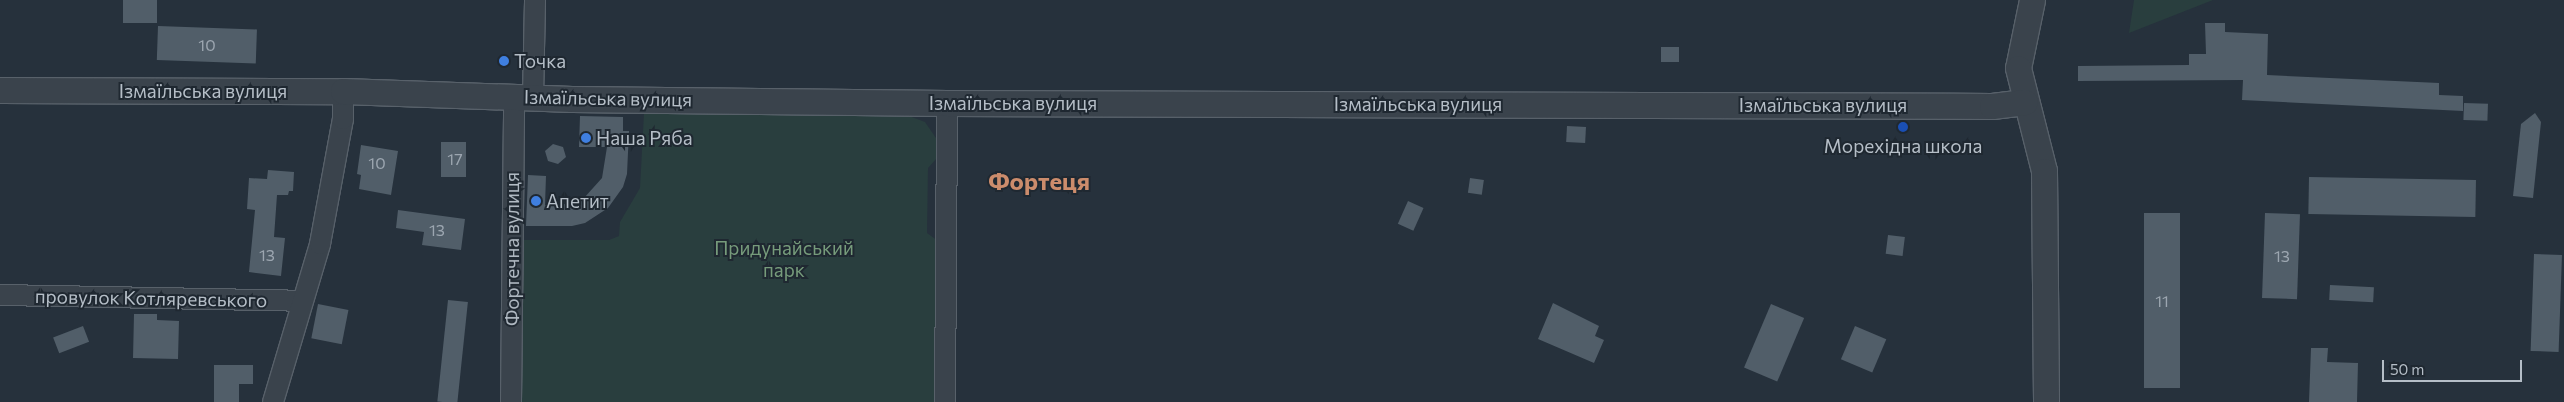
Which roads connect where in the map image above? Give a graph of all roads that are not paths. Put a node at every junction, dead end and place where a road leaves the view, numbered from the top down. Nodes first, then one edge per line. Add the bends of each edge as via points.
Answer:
1 (535, 0) edge
2 (2032, 0) edge
3 (0, 90) edge
4 (344, 91) junction
5 (523, 97) junction
6 (2025, 102) junction
7 (947, 103) junction
8 (0, 295) edge
9 (302, 301) junction
10 (273, 402) edge
11 (511, 402) edge
12 (945, 402) edge
13 (2046, 402) edge

1 - 5 street, Фортечна вулиця
2 - 6 street via 2018,57 2018,80
3 - 4 street, Ізмаїльська вулиця
4 - 5 street, Ізмаїльська вулиця
4 - 9 street via 343,119 330,196 320,244
5 - 7 street, Ізмаїльська вулиця
5 - 11 street, Фортечна вулиця
6 - 7 street, Ізмаїльська вулиця via 1992,106
6 - 13 street via 2040,147 2044,177
7 - 12 street
8 - 9 street, провулок Котляревського
9 - 10 street

